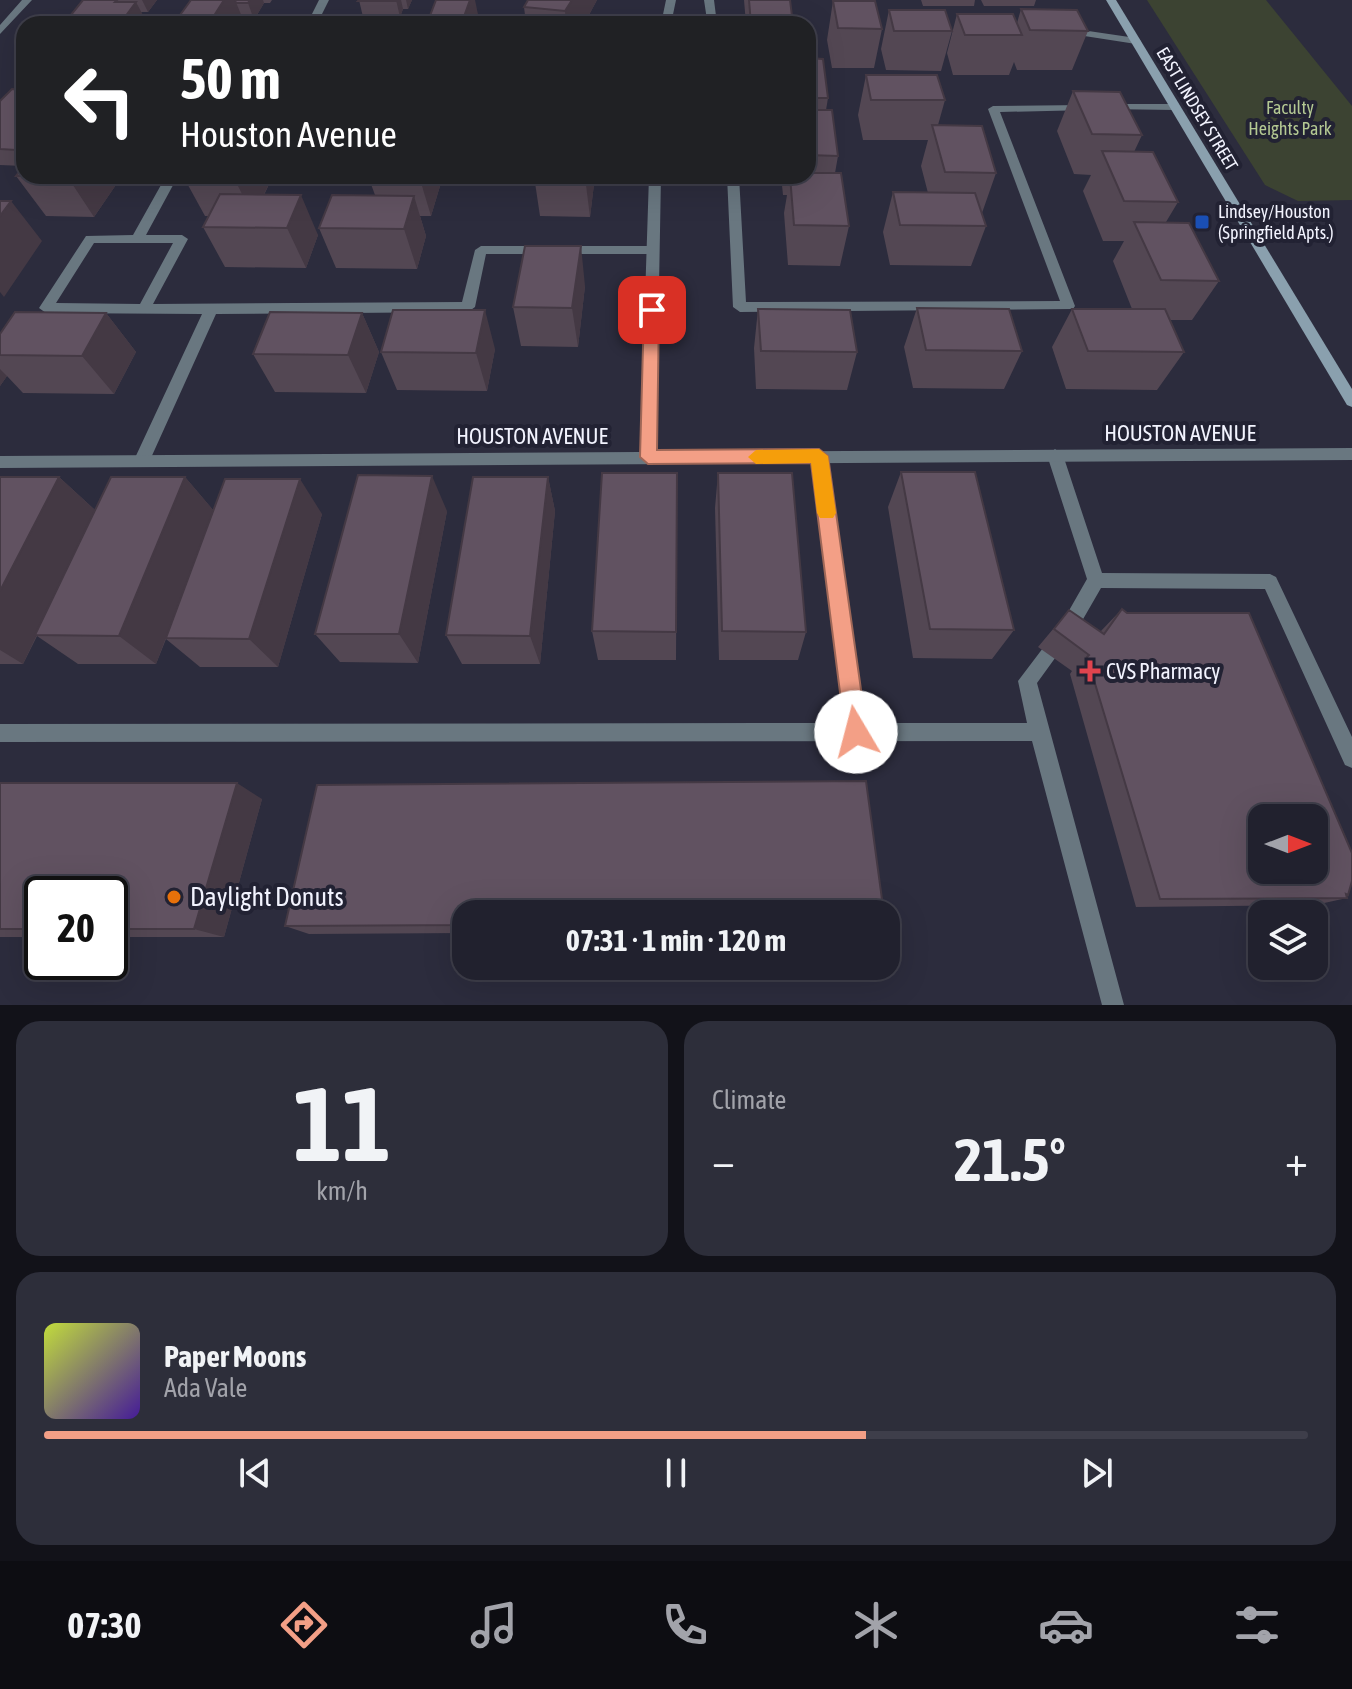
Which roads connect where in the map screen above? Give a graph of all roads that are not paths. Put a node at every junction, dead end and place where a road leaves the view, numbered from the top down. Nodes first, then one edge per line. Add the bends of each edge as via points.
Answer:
1 (27, 0) edge
2 (1111, 0) edge
3 (1060, 30) edge
4 (0, 31) edge
5 (1136, 41) junction
6 (1175, 107) junction
7 (168, 184) edge
8 (655, 184) edge
9 (733, 184) edge
10 (137, 239) junction
11 (653, 250) junction
12 (144, 309) junction
13 (211, 309) junction
14 (1352, 401) edge
15 (1352, 454) edge
16 (1055, 455) junction
17 (819, 456) junction
18 (648, 457) junction
19 (142, 460) junction
20 (0, 462) edge
21 (1096, 580) junction
22 (1064, 635) edge
23 (1049, 654) dead end
24 (856, 732) junction
25 (1039, 732) junction
26 (0, 733) edge
27 (1348, 739) edge
28 (1352, 758) edge
29 (1113, 1005) edge

1 - 4 street
2 - 5 main road, EAST LINDSEY STREET
3 - 5 street
5 - 6 main road, EAST LINDSEY STREET
6 - 9 street via 993,109 1068,306 740,307
6 - 14 main road, EAST LINDSEY STREET
7 - 10 street
8 - 11 street
10 - 12 street via 182,239
10 - 12 street via 90,239 46,308
11 - 13 street via 481,250 468,307
11 - 18 street
12 - 13 street
13 - 19 street
15 - 16 street, HOUSTON AVENUE
16 - 17 street, HOUSTON AVENUE
16 - 21 street
17 - 18 street, HOUSTON AVENUE
17 - 24 street
18 - 19 street, HOUSTON AVENUE
19 - 20 street, HOUSTON AVENUE
21 - 22 street
21 - 27 street via 1270,582
23 - 25 street via 1027,681
24 - 25 street
24 - 26 street
25 - 29 street
27 - 28 street

